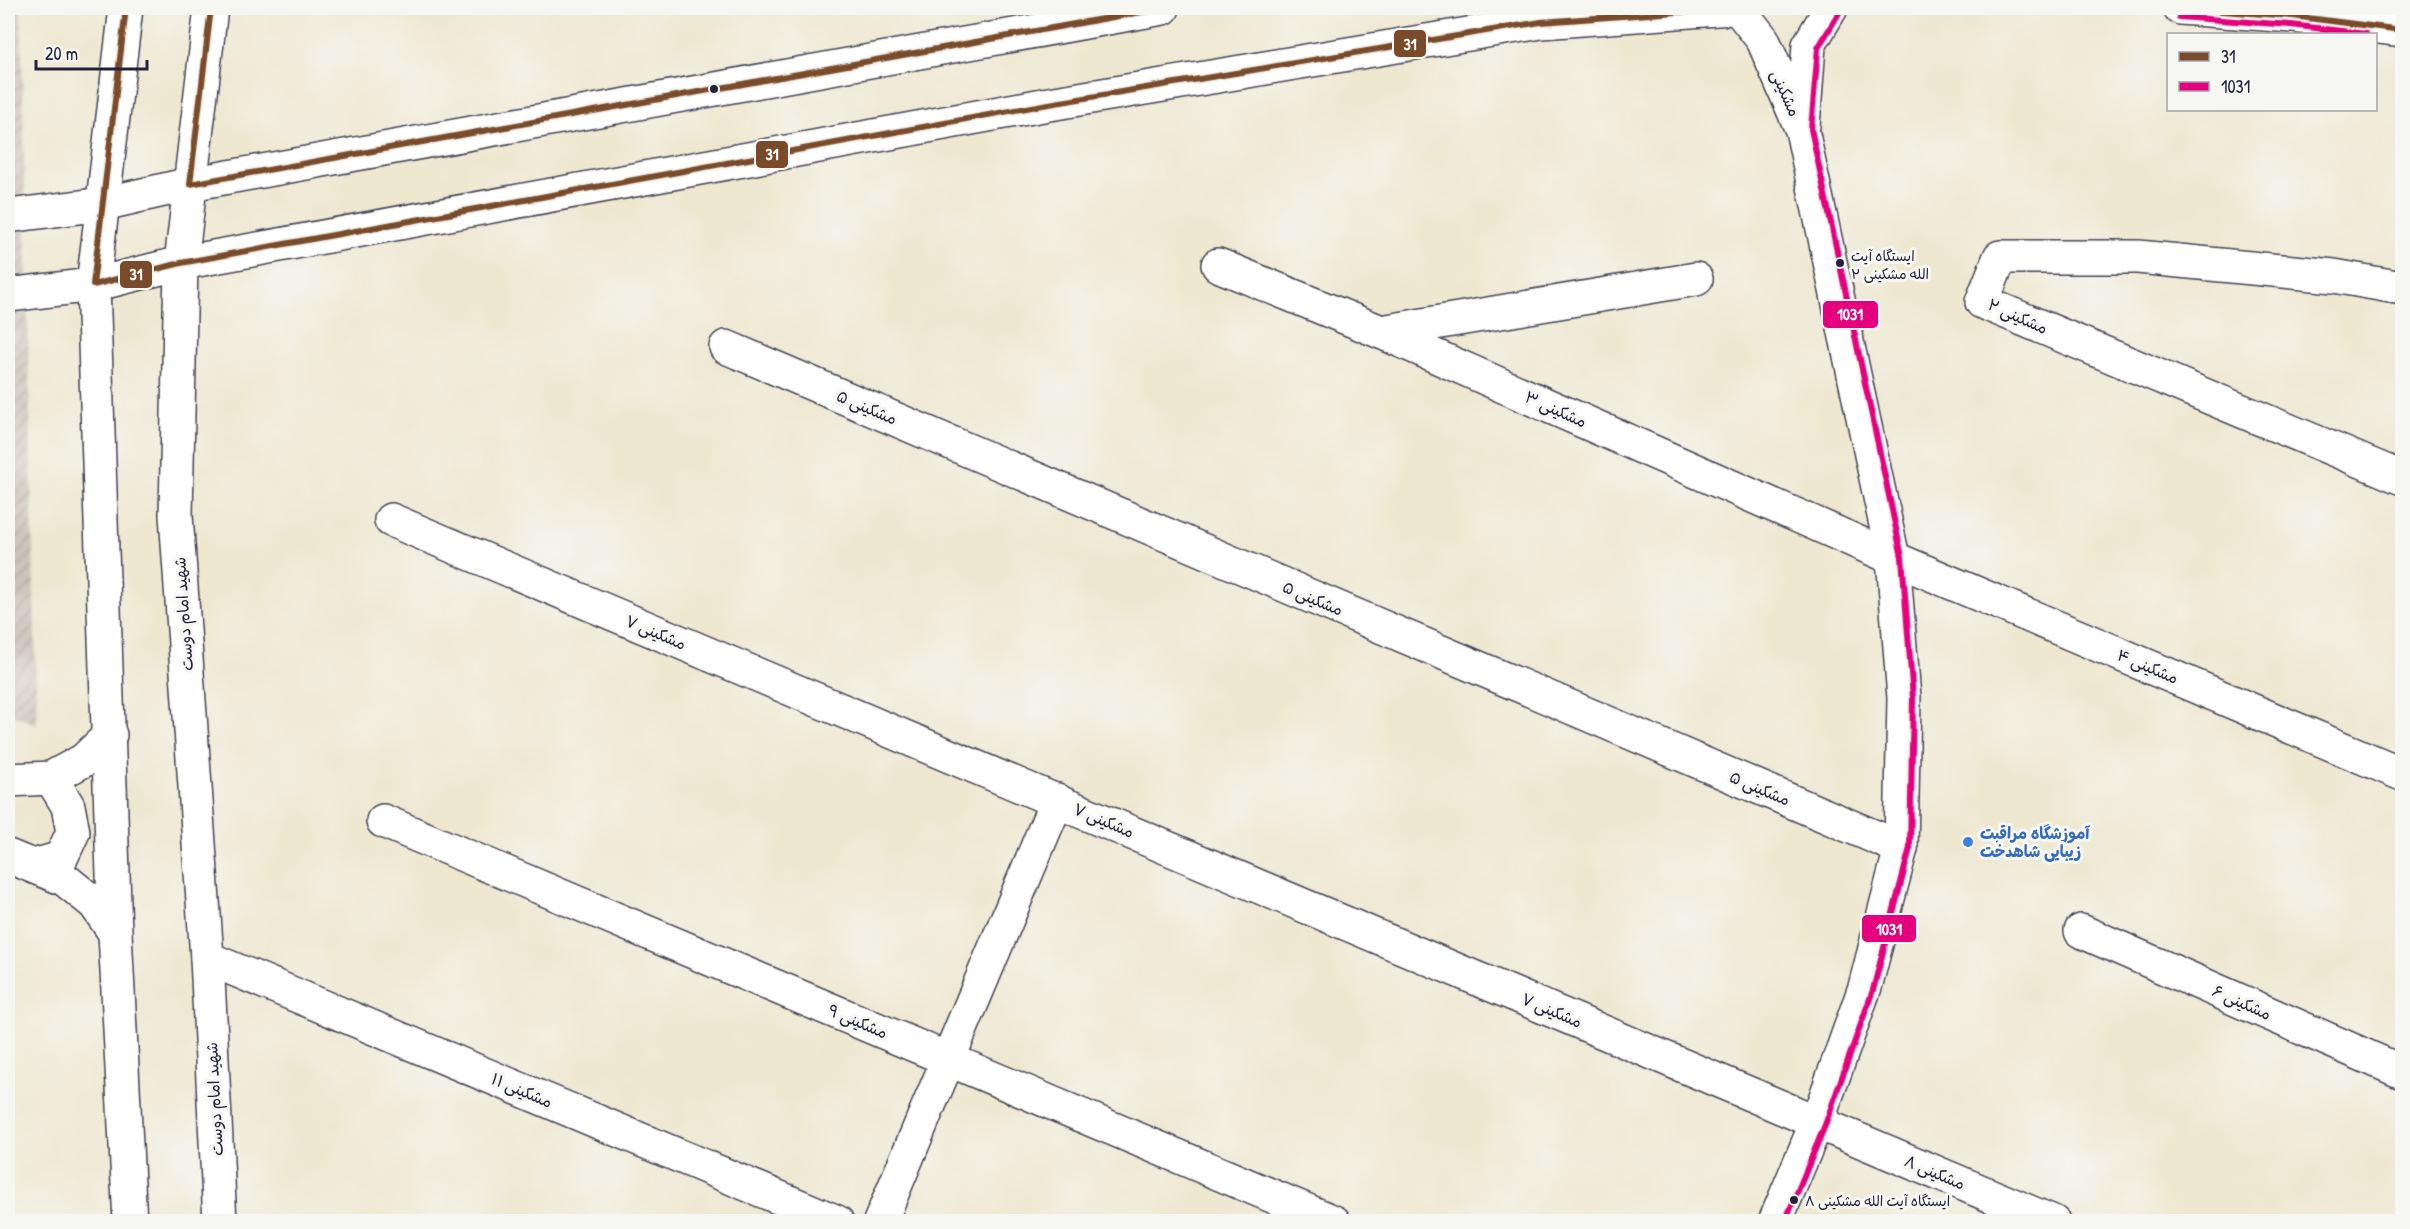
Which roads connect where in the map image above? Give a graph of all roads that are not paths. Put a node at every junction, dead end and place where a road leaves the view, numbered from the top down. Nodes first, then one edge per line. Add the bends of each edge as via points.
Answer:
1 (126, 8) edge
2 (211, 8) edge
3 (1163, 8) edge
4 (1731, 8) edge
5 (1738, 8) edge
6 (1831, 8) edge
7 (2180, 8) edge
8 (2403, 30) edge
9 (1802, 130) junction
10 (190, 184) junction
11 (103, 204) junction
12 (8, 216) edge
13 (181, 263) junction
14 (1218, 265) dead end
15 (1696, 279) dead end
16 (93, 285) junction
17 (2403, 288) edge
18 (8, 295) edge
19 (1381, 332) junction
20 (726, 347) dead end
21 (2403, 478) edge
22 (391, 520) dead end
23 (1893, 558) junction
24 (110, 735) junction
25 (2403, 774) edge
26 (51, 778) junction
27 (8, 780) edge
28 (1057, 800) junction
29 (383, 821) dead end
30 (1901, 848) junction
31 (20, 861) edge
32 (2081, 932) dead end
33 (115, 933) junction
34 (207, 958) junction
35 (948, 1059) junction
36 (2403, 1072) edge
37 (1817, 1122) junction
38 (130, 1221) edge
39 (220, 1221) edge
40 (837, 1221) edge
41 (880, 1221) edge
42 (1334, 1221) edge
43 (1775, 1221) edge
44 (2053, 1221) edge

1 - 11 street
2 - 10 street, شهید امام دوست
3 - 10 street
4 - 13 street via 1541,22 1043,105
5 - 9 street, مشکینی via 1763,40
6 - 9 street, مشکینی via 1809,45
7 - 8 street via 2292,16
9 - 23 street
10 - 11 street
10 - 13 street, شهید امام دوست
11 - 12 street
11 - 16 street
13 - 16 street
13 - 34 street, شهید امام دوست via 176,515
14 - 19 street, مشکینی ۳
15 - 19 street
16 - 18 street
16 - 24 street
17 - 21 street, مشکینی ۲ via 2334,276 2138,257 2000,257 1982,302
19 - 23 street, مشکینی ۳
20 - 30 street, مشکینی ۵
22 - 28 street, مشکینی ۷
23 - 25 street, مشکینی ۴
23 - 30 street via 1904,698
24 - 26 street via 84,760
24 - 33 street
26 - 27 street
26 - 31 street via 68,806 73,832 61,858
28 - 35 street
28 - 37 street, مشکینی ۷
29 - 35 street, مشکینی ۹
30 - 37 street via 1866,987
31 - 33 street via 64,879 95,904
32 - 36 street, مشکینی ۶
33 - 38 street
34 - 39 street, شهید امام دوست
34 - 40 street, مشکینی ۱۱
35 - 41 street
35 - 42 street, مشکینی ۹
37 - 43 street
37 - 44 street, مشکینی ۸

